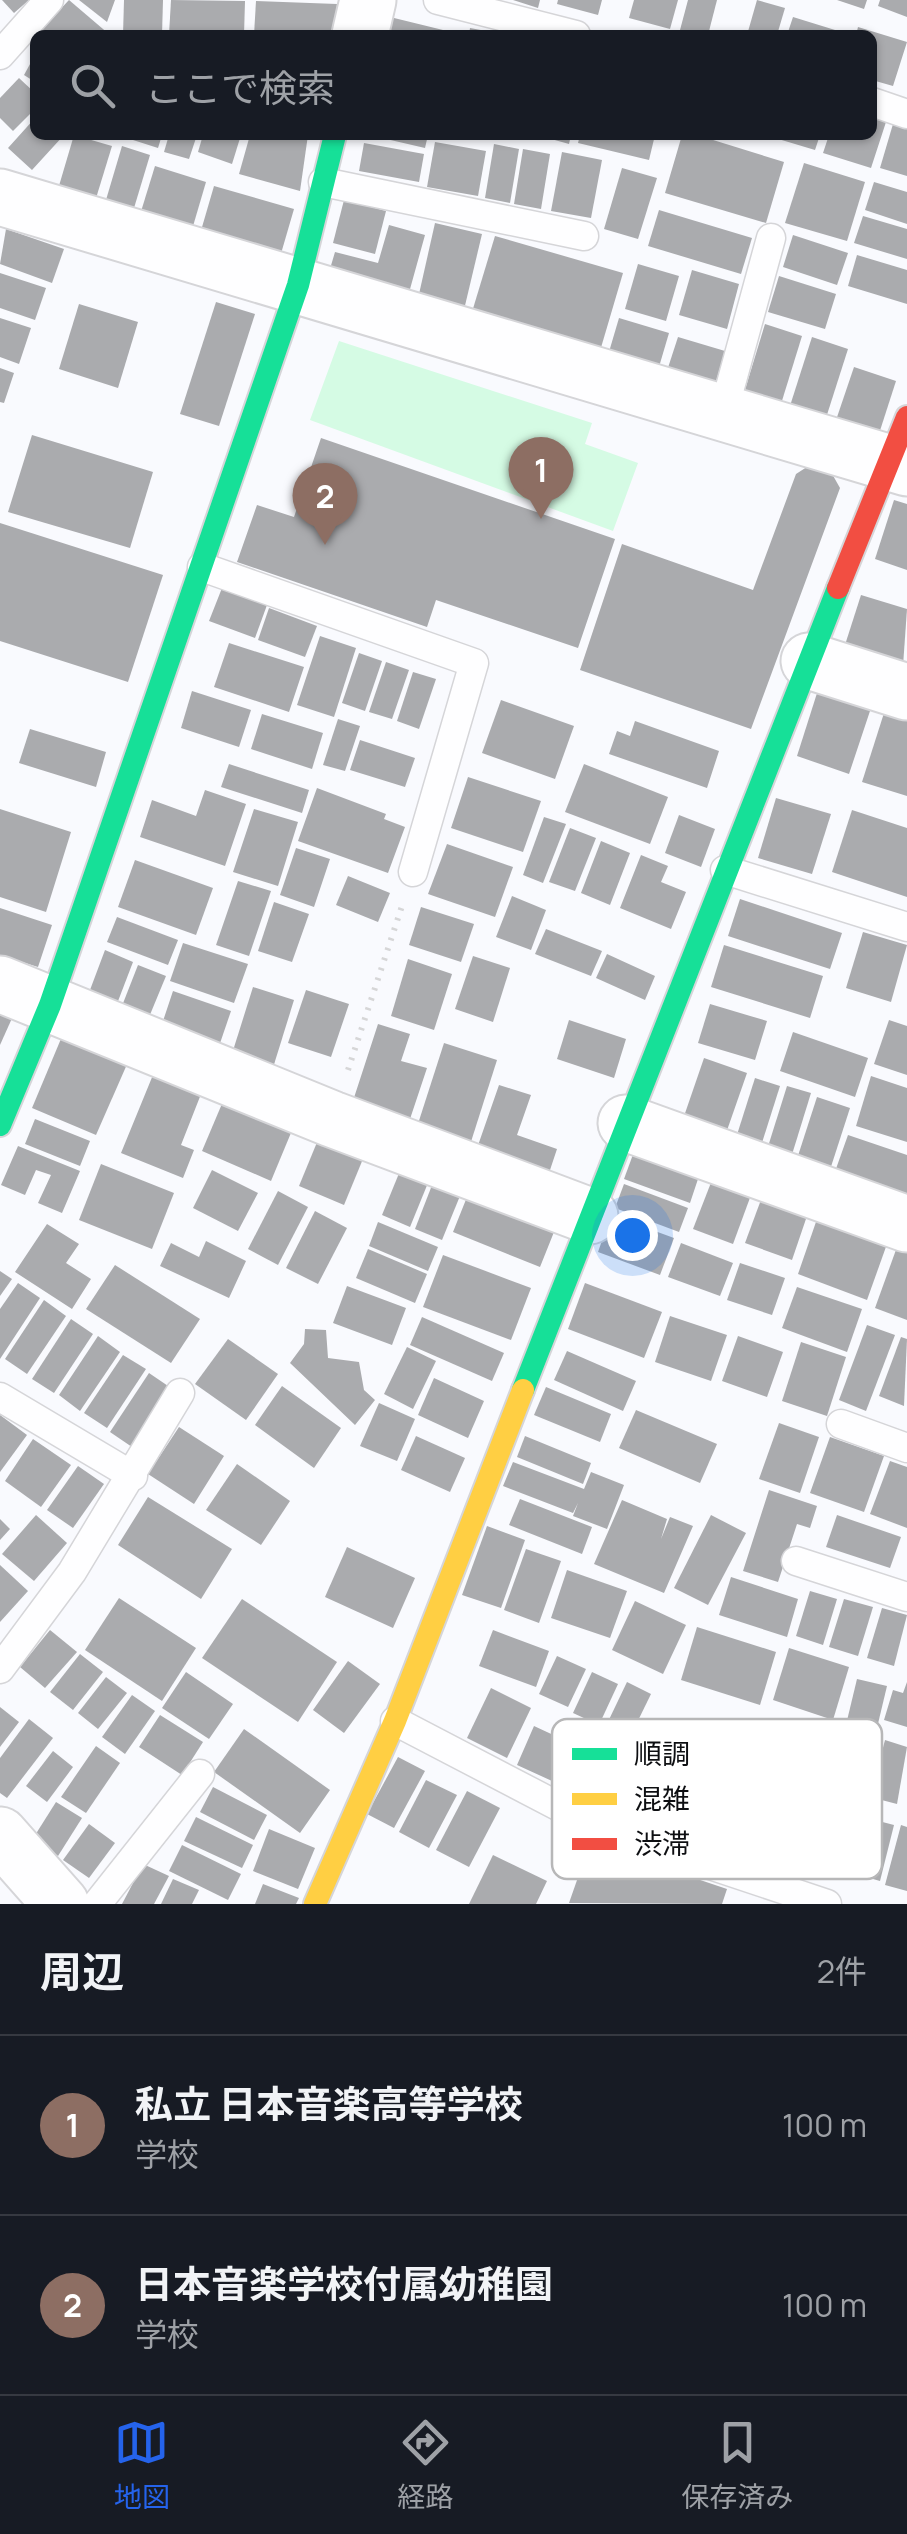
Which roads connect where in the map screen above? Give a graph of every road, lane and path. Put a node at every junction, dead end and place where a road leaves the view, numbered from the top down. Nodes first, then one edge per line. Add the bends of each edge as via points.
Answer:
1 (50, 0) edge
2 (368, 0) edge
3 (438, 0) edge
4 (361, 30) edge
5 (556, 30) edge
6 (0, 56) edge
7 (877, 104) edge
8 (907, 114) edge
9 (334, 140) edge
10 (323, 182) junction
11 (0, 198) edge
12 (584, 236) dead end
13 (771, 238) dead end
14 (298, 285) junction
15 (724, 413) junction
16 (901, 450) edge
17 (202, 567) junction
18 (809, 661) junction
19 (907, 692) edge
20 (725, 870) junction
21 (414, 872) joint
22 (907, 927) edge
23 (0, 984) edge
24 (50, 1006) junction
25 (332, 1119) junction
26 (626, 1123) junction
27 (0, 1124) edge
28 (590, 1216) junction
29 (907, 1224) edge
30 (180, 1393) dead end
31 (0, 1398) edge
32 (841, 1424) dead end
33 (907, 1448) edge
34 (133, 1476) junction
35 (796, 1561) dead end
36 (907, 1598) edge
37 (0, 1669) edge
38 (395, 1722) junction
39 (200, 1774) dead end
40 (552, 1803) edge
41 (0, 1835) edge
42 (752, 1879) edge
43 (61, 1904) edge
44 (97, 1904) edge
45 (315, 1904) edge
46 (827, 1904) edge

1 - 6 lane
2 - 4 street
3 - 5 lane
7 - 8 lane
9 - 10 street
10 - 12 lane
10 - 14 street
11 - 14 street
13 - 15 lane
14 - 15 street
14 - 17 street
15 - 16 street
16 - 18 street
17 - 21 lane via 474,663
17 - 24 street
18 - 19 street
18 - 20 street
20 - 22 lane
20 - 26 street
21 - 25 path
23 - 24 street
24 - 25 street
24 - 27 street
25 - 28 street
26 - 28 street
26 - 29 street
28 - 38 street
30 - 34 lane
31 - 34 lane
32 - 33 lane
34 - 37 lane
35 - 36 lane
38 - 40 lane
38 - 45 street
39 - 44 lane
41 - 43 street
42 - 46 lane

